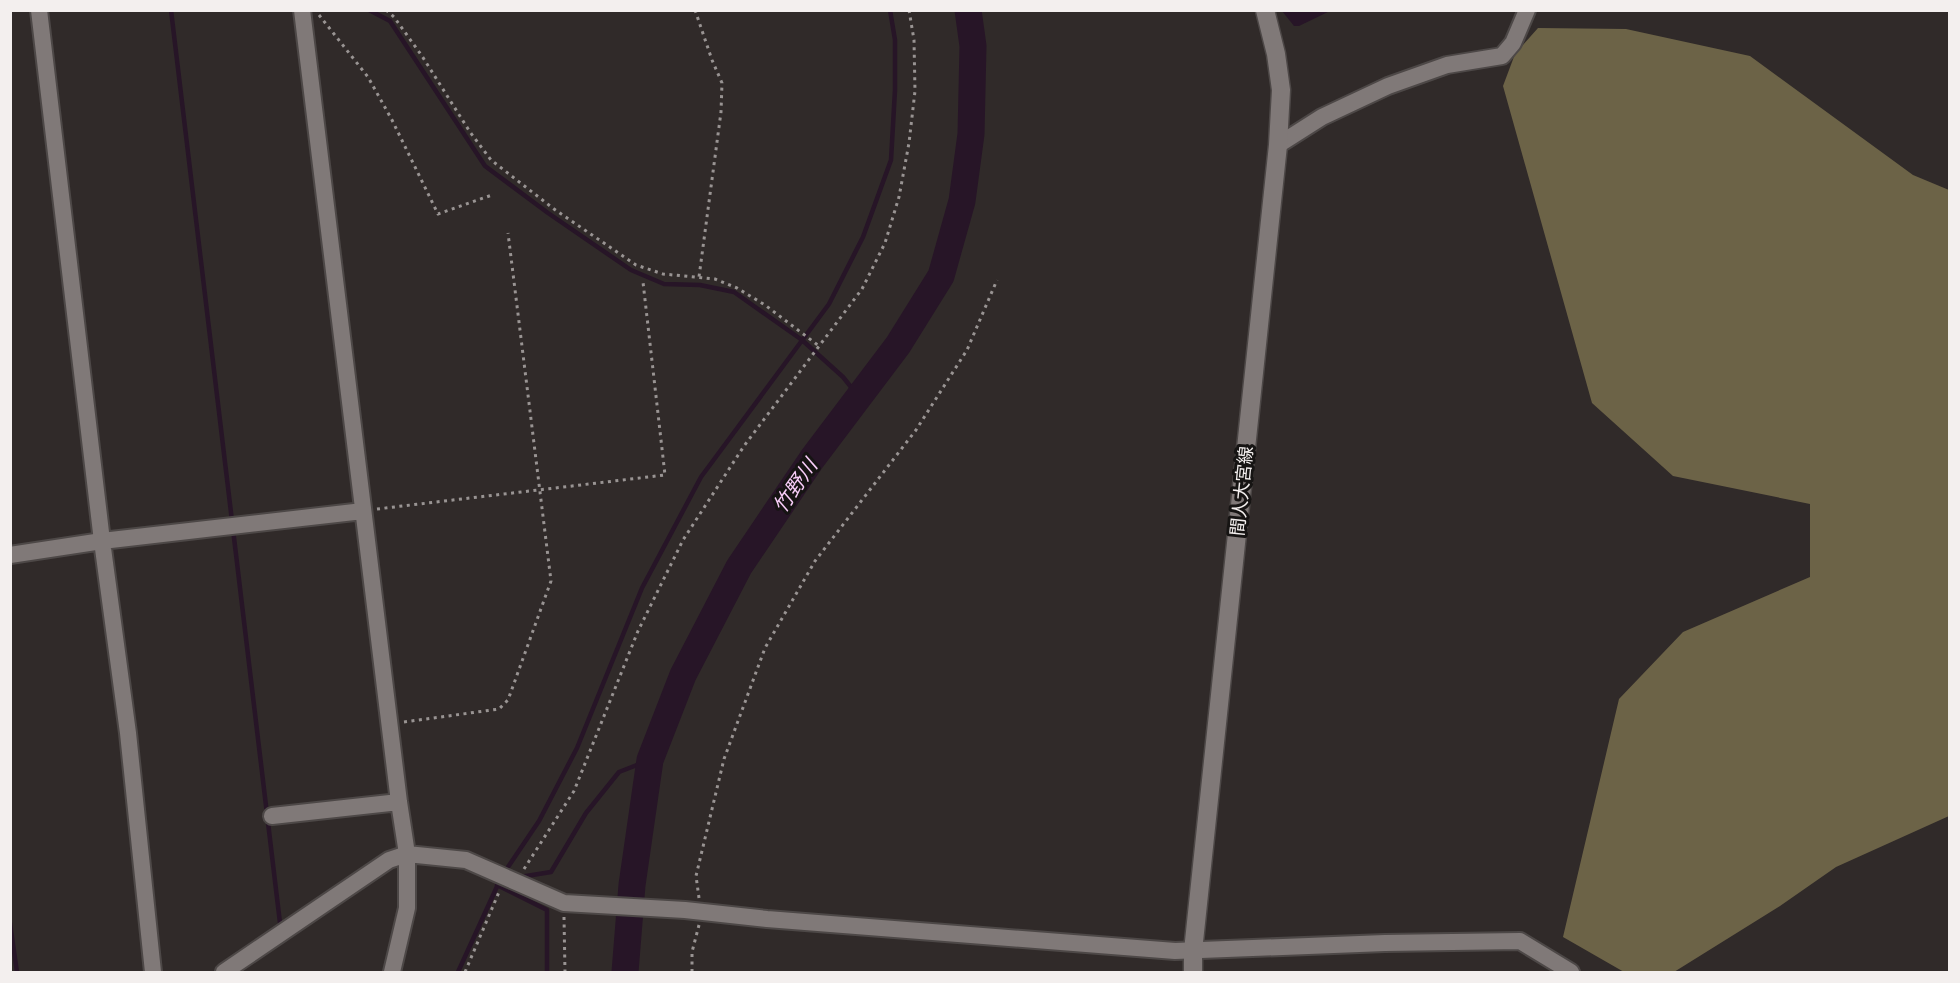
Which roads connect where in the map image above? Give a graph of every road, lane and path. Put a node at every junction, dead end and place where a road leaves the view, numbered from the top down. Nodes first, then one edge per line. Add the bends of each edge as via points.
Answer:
1 (39, 10) edge
2 (302, 10) edge
3 (315, 10) edge
4 (386, 10) edge
5 (695, 10) edge
6 (909, 10) edge
7 (1265, 10) edge
8 (1527, 10) edge
9 (1278, 145) junction
10 (492, 195) dead end
11 (508, 233) dead end
12 (699, 277) junction
13 (997, 280) dead end
14 (643, 282) dead end
15 (819, 346) junction
16 (540, 489) junction
17 (363, 511) junction
18 (102, 541) junction
19 (10, 555) edge
20 (390, 724) junction
21 (399, 802) junction
22 (272, 816) dead end
23 (407, 854) junction
24 (517, 881) junction
25 (500, 892) dead end
26 (564, 903) junction
27 (702, 912) junction
28 (1193, 951) junction
29 (153, 972) edge
30 (224, 972) edge
31 (392, 972) edge
32 (465, 972) edge
33 (565, 972) edge
34 (692, 972) edge
35 (1193, 972) edge
36 (1571, 972) edge

1 - 18 street
2 - 17 street
3 - 10 path via 368,77 438,214
4 - 12 path via 422,56 490,160 636,265 663,274
5 - 12 path via 722,83
6 - 15 path via 915,91 899,197 885,243 862,289
7 - 9 main road, 間人大宮線 via 1281,90
8 - 9 street via 1513,43 1502,56 1447,65 1388,86 1322,117
9 - 28 main road, 間人大宮線
11 - 16 path
12 - 15 path via 737,288
13 - 27 path via 967,350 916,430 815,561 765,648 724,759 696,876
14 - 16 path via 665,475
15 - 24 path via 744,446 683,540 638,631 574,791
16 - 17 path
16 - 20 path via 551,581 508,700 499,709
17 - 18 street
17 - 20 street
18 - 19 street
18 - 29 street via 128,733
20 - 21 street
21 - 22 street
21 - 23 street
23 - 24 street via 466,860
23 - 30 street via 389,860
23 - 31 street via 407,908
24 - 26 street
25 - 32 path
26 - 27 street
26 - 33 path
27 - 28 street
27 - 34 path via 692,952
28 - 35 main road, 間人大宮線
28 - 36 street via 1520,942

